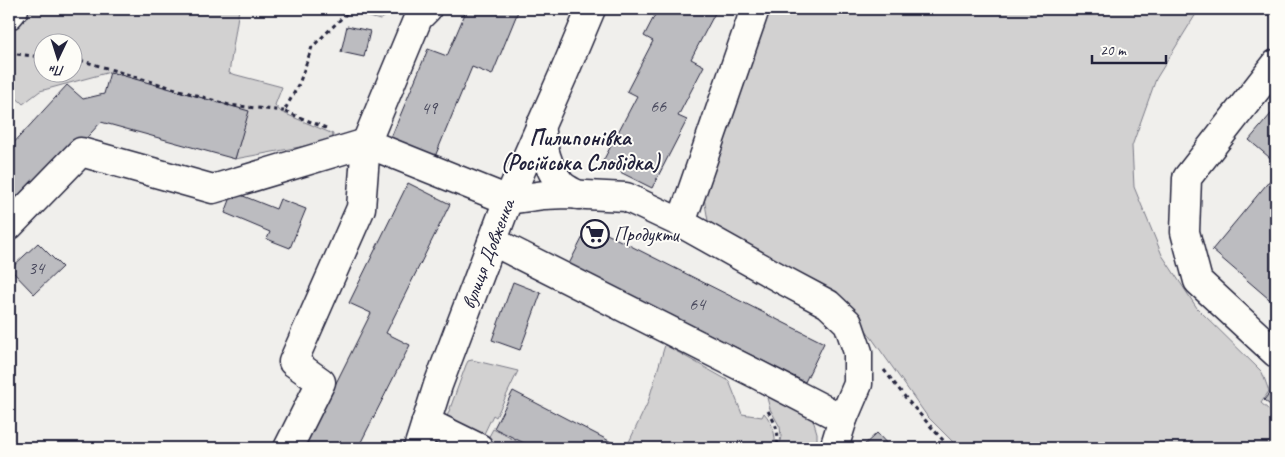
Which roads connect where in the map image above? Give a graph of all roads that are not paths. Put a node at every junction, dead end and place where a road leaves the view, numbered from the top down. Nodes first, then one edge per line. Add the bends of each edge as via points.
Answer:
1 (14, 9) edge
2 (426, 9) edge
3 (591, 9) edge
4 (755, 9) edge
5 (9, 15) edge
6 (1276, 64) edge
7 (540, 126) junction
8 (366, 143) junction
9 (578, 194) junction
10 (508, 200) junction
11 (681, 223) junction
12 (9, 226) edge
13 (492, 241) junction
14 (1276, 353) edge
15 (842, 419) junction
16 (426, 422) junction
17 (288, 448) edge
18 (418, 448) edge
19 (479, 448) edge
20 (836, 448) edge

1 - 5 street
2 - 8 street via 418,18
3 - 7 street, вулиця Довженка
4 - 11 street
6 - 14 street via 1187,178 1185,232 1198,281
7 - 9 street via 544,152 554,175 562,186
7 - 10 street, вулиця Довженка
8 - 10 street
8 - 12 street via 213,189 81,152
8 - 17 street via 362,208 292,362 321,382
9 - 10 street
9 - 11 street via 626,197
10 - 13 street, вулиця Довженка
11 - 15 street via 828,304 848,323 858,352 858,384
13 - 15 street
13 - 16 street, вулиця Довженка
15 - 20 street
16 - 18 street, вулиця Довженка
16 - 19 street

